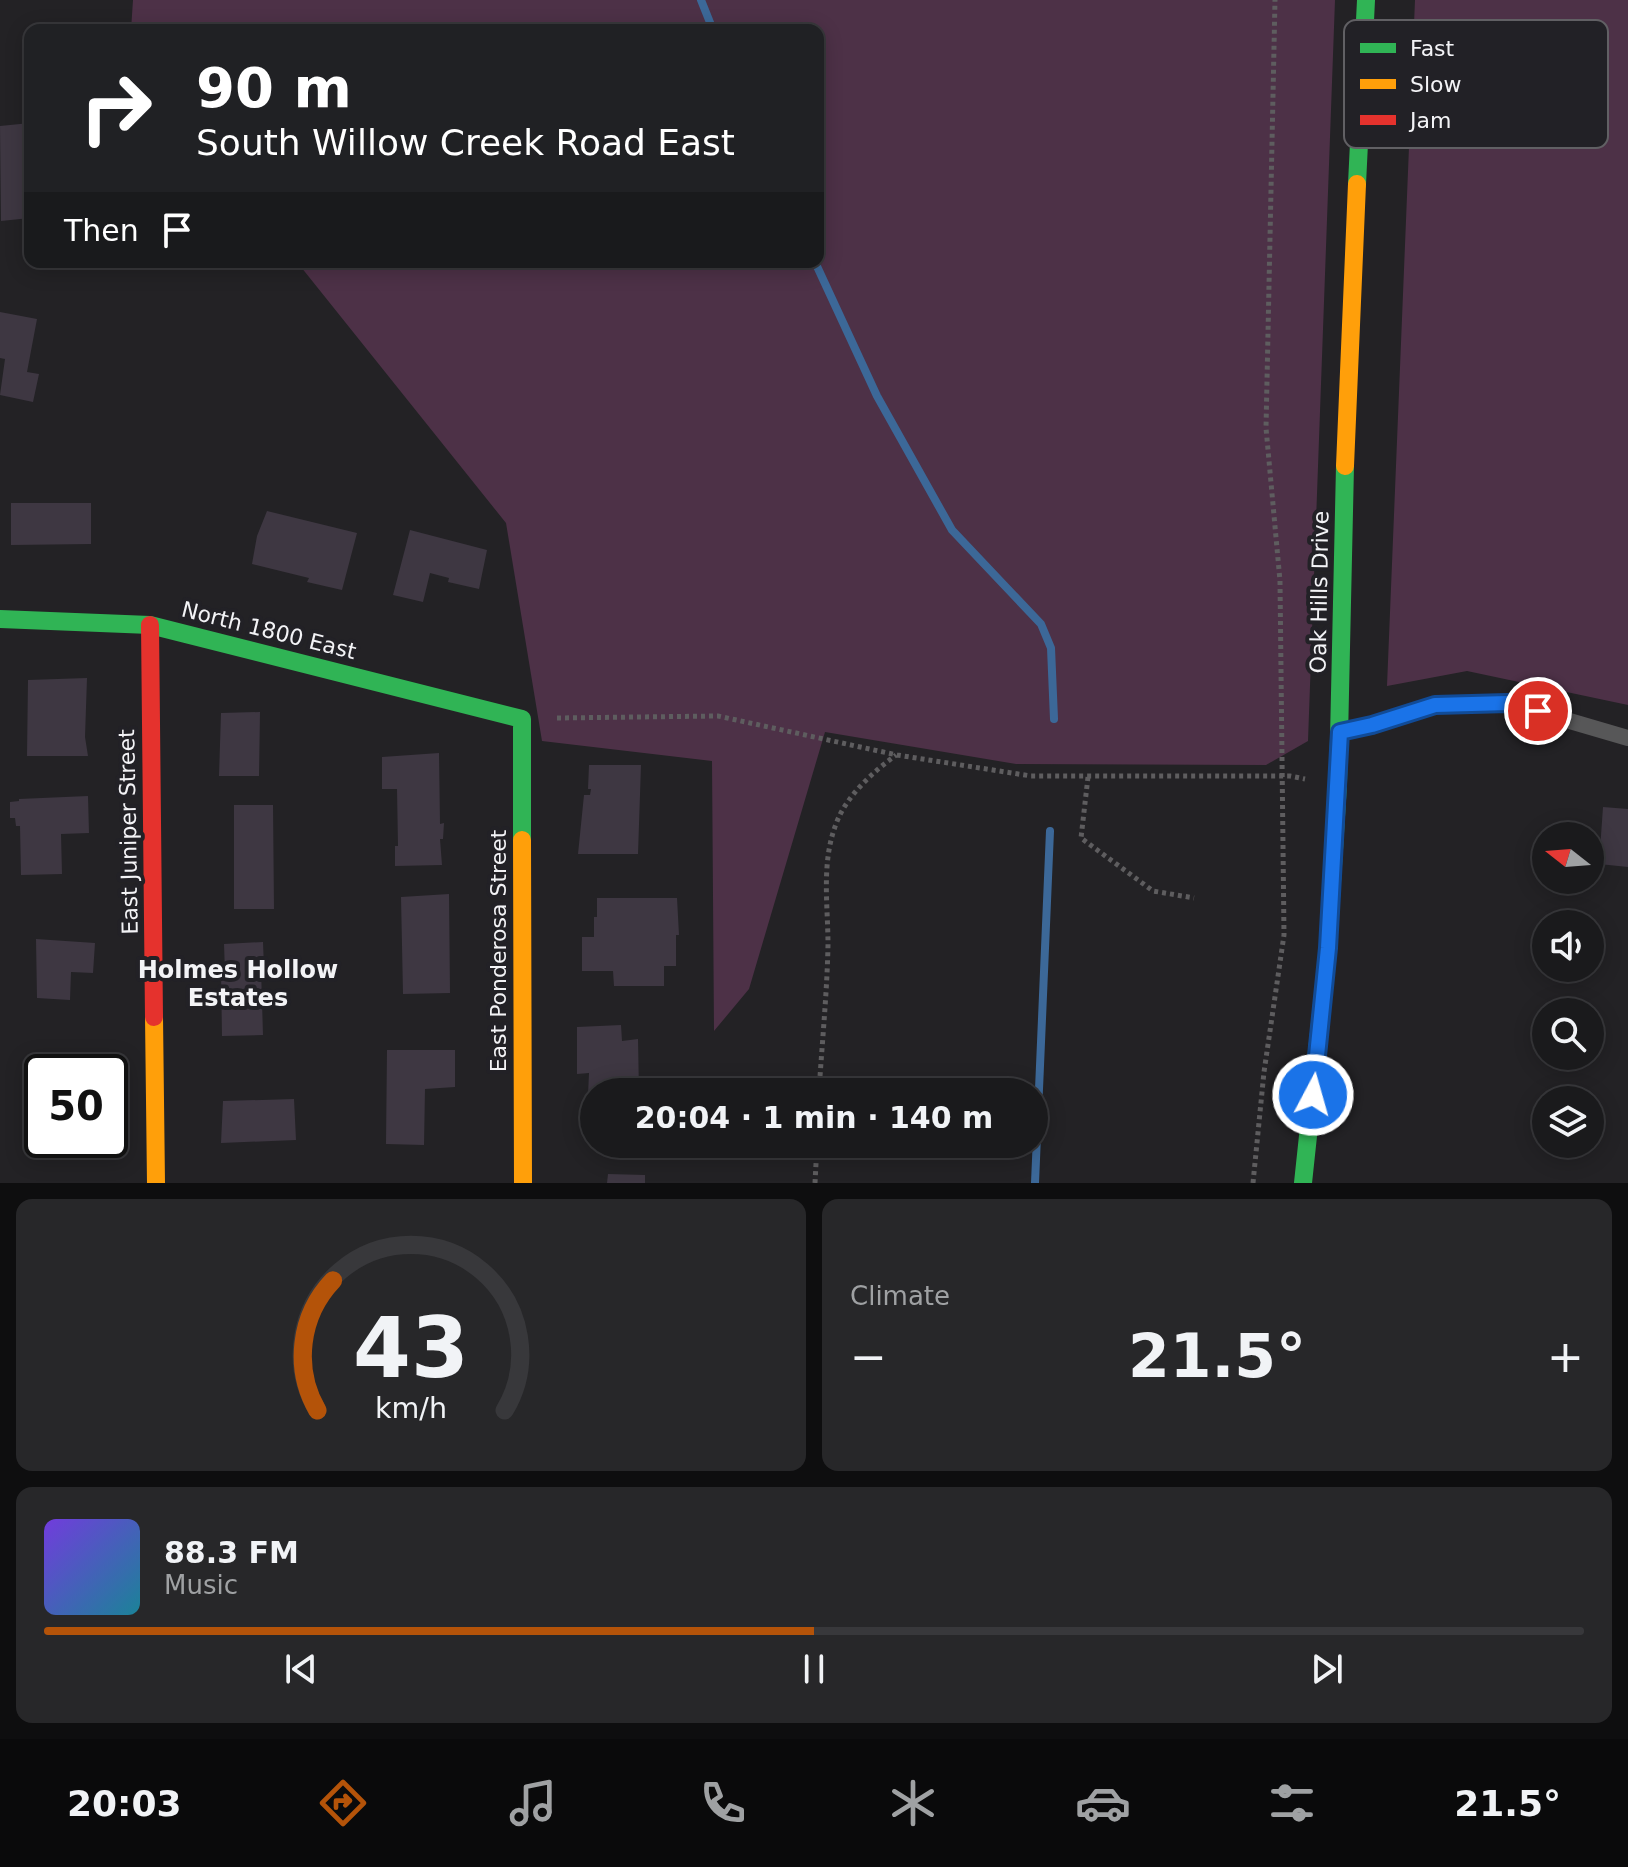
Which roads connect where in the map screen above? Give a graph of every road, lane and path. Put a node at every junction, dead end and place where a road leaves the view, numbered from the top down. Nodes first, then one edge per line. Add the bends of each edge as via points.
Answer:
1 (1275, 0) edge
2 (1366, 0) edge
3 (1365, 20) edge
4 (1358, 148) edge
5 (0, 619) edge
6 (150, 625) junction
7 (522, 719) junction
8 (1340, 732) junction
9 (1628, 738) edge
10 (897, 755) junction
11 (1088, 777) junction
12 (1282, 777) junction
13 (1338, 784) junction
14 (1194, 898) dead end
15 (820, 1078) edge
16 (816, 1158) edge
17 (156, 1183) edge
18 (523, 1183) edge
19 (815, 1183) edge
20 (1253, 1183) edge
21 (1303, 1183) edge

1 - 12 path via 1266,428 1280,581
2 - 3 street, Oak Hills Drive
4 - 8 street, Oak Hills Drive via 1347,369
5 - 6 street, North 1800 East
6 - 7 street, North 1800 East
6 - 17 street, East Juniper Street
7 - 10 path via 718,716
7 - 18 street, East Ponderosa Street
8 - 9 lane via 1435,705 1508,703
8 - 13 street, Oak Hills Drive
10 - 11 path via 1031,776
10 - 15 path via 874,772 836,823 825,879 828,946
11 - 12 path
11 - 14 path via 1081,838 1153,891
12 - 13 path
12 - 20 path via 1284,935
13 - 21 street, Oak Hills Drive via 1328,948
16 - 19 path

